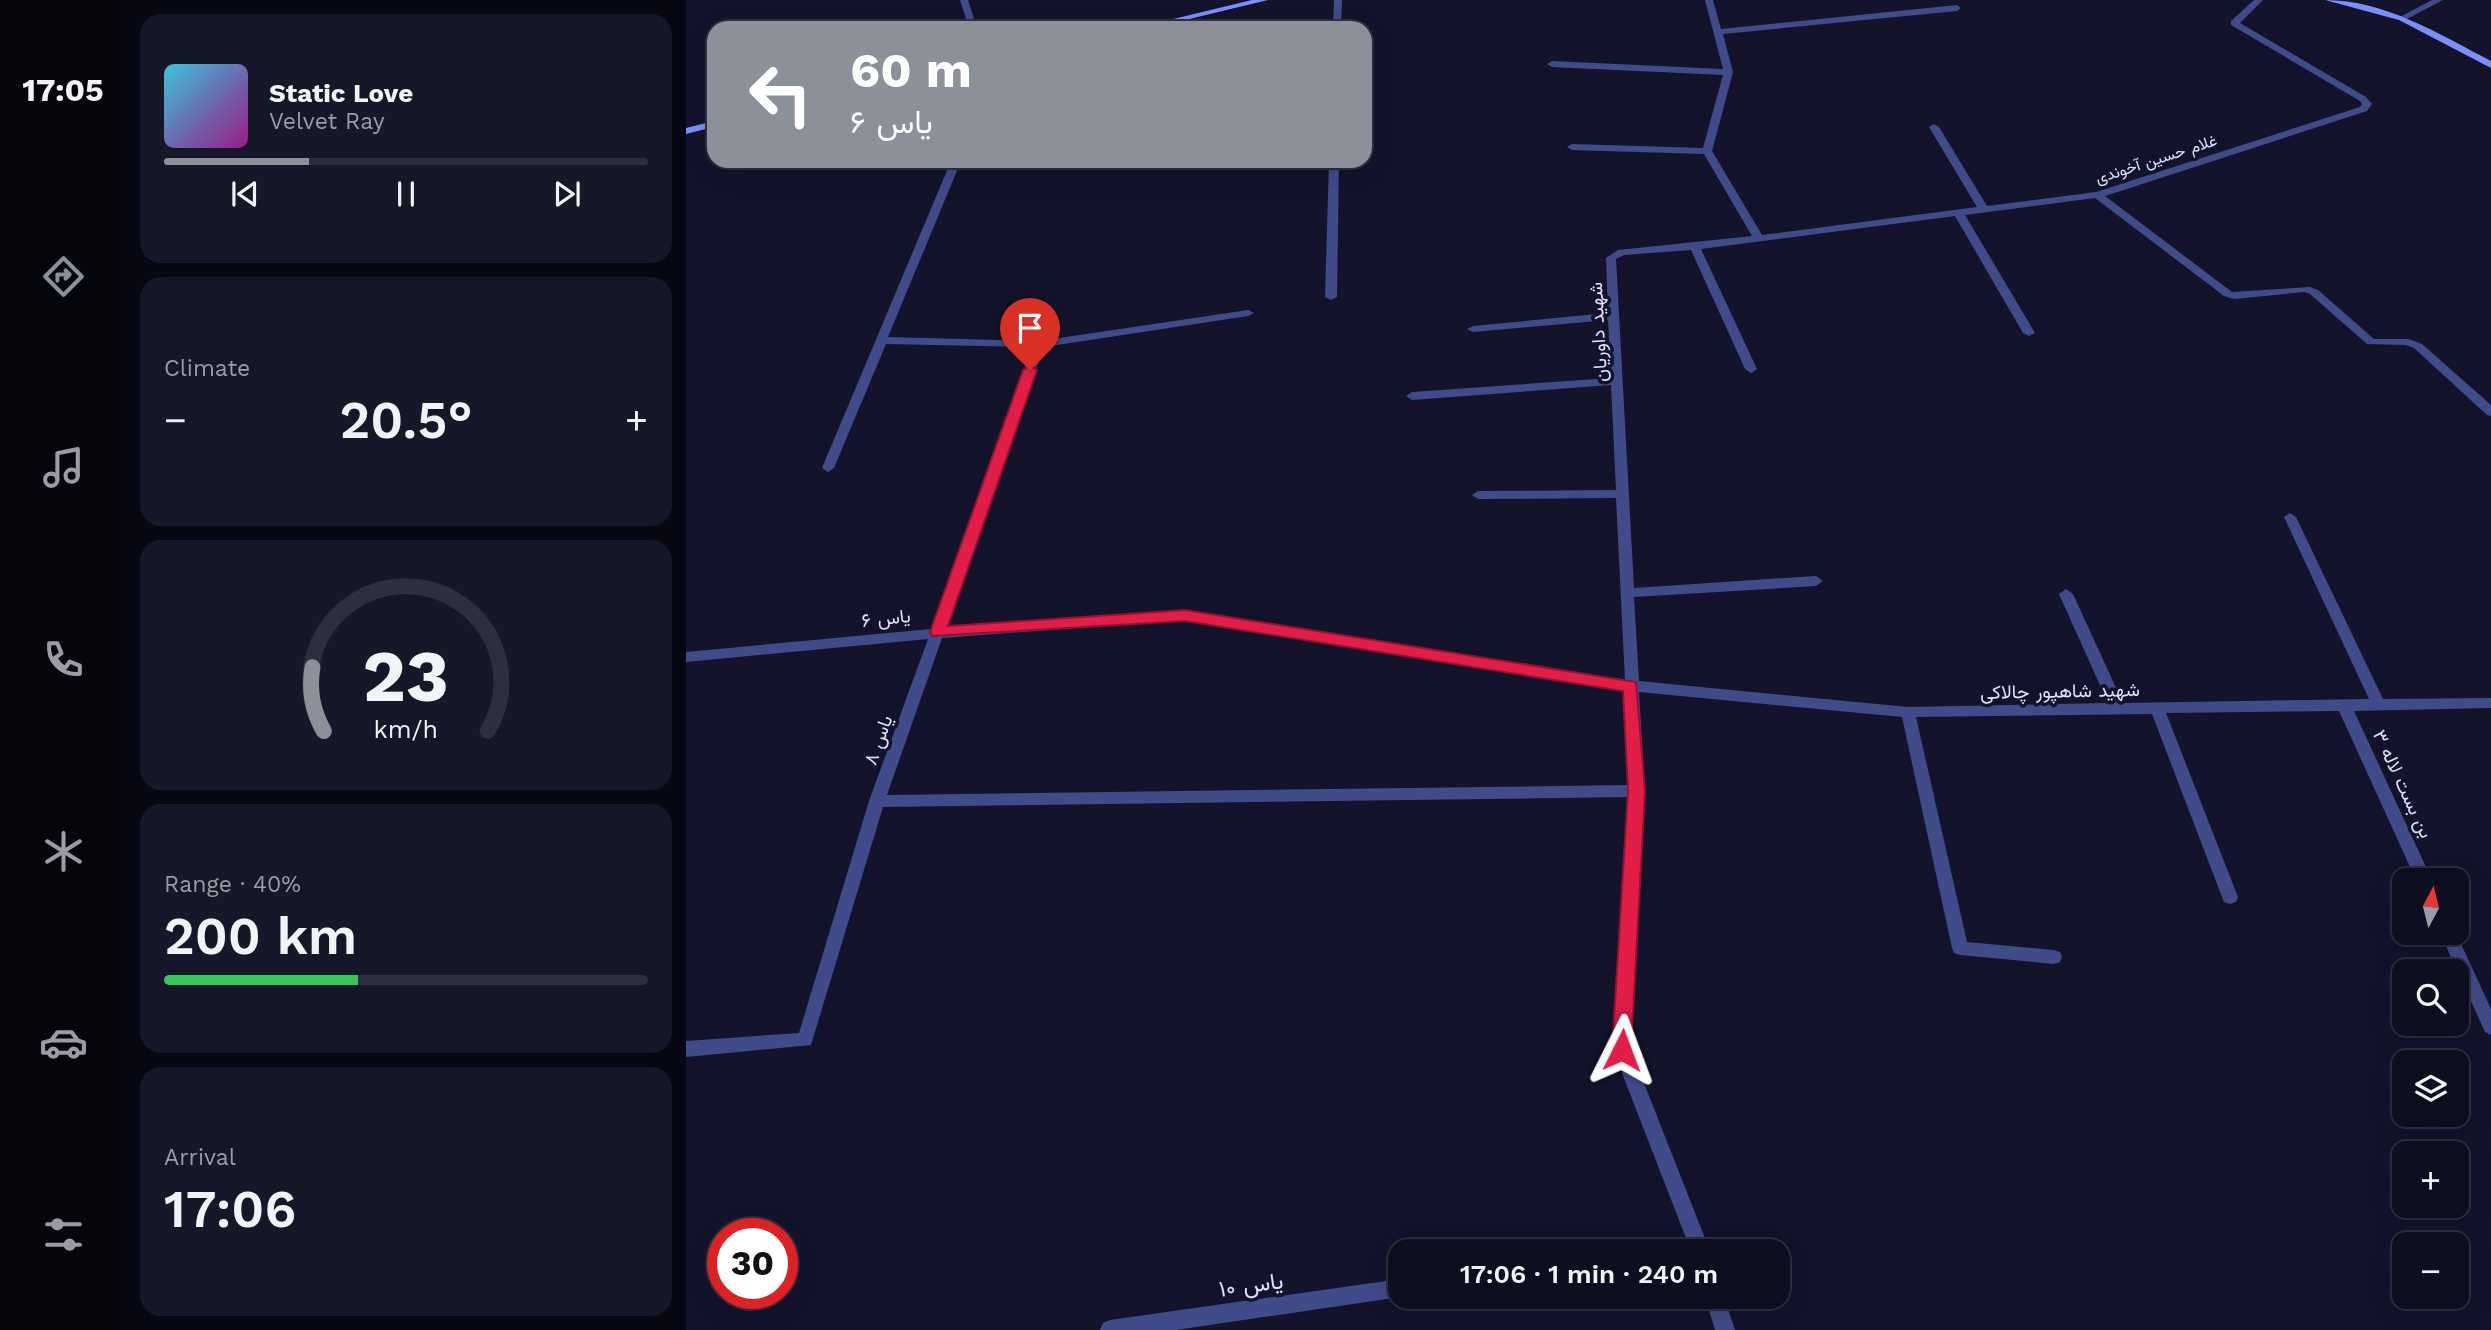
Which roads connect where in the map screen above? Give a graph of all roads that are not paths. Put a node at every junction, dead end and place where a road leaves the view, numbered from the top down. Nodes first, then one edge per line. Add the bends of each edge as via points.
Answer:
1 (964, 0) edge
2 (1264, 0) edge
3 (1338, 0) edge
4 (1709, 0) edge
5 (2259, 0) edge
6 (2329, 0) edge
7 (2431, 1) edge
8 (1957, 8) dead end
9 (2402, 18) junction
10 (971, 21) edge
11 (1171, 21) edge
12 (1337, 21) edge
13 (1719, 32) junction
14 (1552, 65) dead end
15 (2491, 65) edge
16 (1728, 72) junction
17 (707, 126) edge
18 (1934, 127) dead end
19 (686, 131) edge
20 (1572, 148) dead end
21 (1707, 151) junction
22 (953, 168) edge
23 (1334, 168) edge
24 (2097, 195) junction
25 (1984, 210) junction
26 (1958, 212) junction
27 (1758, 239) junction
28 (1695, 247) junction
29 (1331, 297) dead end
30 (1248, 313) dead end
31 (1615, 316) junction
32 (1472, 329) dead end
33 (2029, 333) dead end
34 (881, 340) junction
35 (1039, 344) junction
36 (1751, 369) dead end
37 (1617, 381) junction
38 (1412, 396) dead end
39 (2491, 412) edge
40 (828, 468) dead end
41 (1622, 494) junction
42 (1478, 495) dead end
43 (2290, 517) dead end
44 (1816, 581) dead end
45 (1626, 593) junction
46 (2066, 594) dead end
47 (938, 632) junction
48 (686, 657) edge
49 (1630, 686) junction
50 (2491, 703) edge
51 (2378, 704) junction
52 (2344, 705) junction
53 (2118, 709) junction
54 (2157, 709) junction
55 (1908, 712) junction
56 (1637, 791) junction
57 (877, 801) junction
58 (2419, 868) edge
59 (2230, 897) dead end
60 (2453, 945) edge
61 (2054, 957) dead end
62 (2491, 1027) edge
63 (686, 1049) edge
64 (1696, 1239) edge
65 (1388, 1290) edge
66 (1719, 1309) edge
67 (1110, 1330) edge
68 (1725, 1330) edge

1 - 10 street
2 - 11 street
3 - 12 street
4 - 13 street
5 - 24 street, غلام حسین آخوندی via 2234,23 2363,99 2364,109
6 - 9 street
7 - 9 street
8 - 13 street
9 - 15 street
13 - 16 street
14 - 16 street
16 - 21 street
17 - 19 street
18 - 25 street
20 - 21 street
21 - 27 street
22 - 34 street
23 - 29 street
24 - 25 street, غلام حسین آخوندی
24 - 39 street via 2228,294 2314,292 2371,342 2418,346
25 - 26 street, غلام حسین آخوندی
26 - 27 street, غلام حسین آخوندی
26 - 33 street
27 - 28 street, شهید داوریان
28 - 31 street, شهید داوریان via 1622,252 1611,258
28 - 36 street
30 - 35 street
31 - 32 street
31 - 37 street, شهید داوریان
34 - 35 street
34 - 40 street
35 - 47 street, یاس ۸
37 - 38 street
37 - 41 street, شهید داوریان
41 - 42 street
41 - 45 street, شهید داوریان
43 - 51 street
44 - 45 street
45 - 49 street, شهید داوریان
46 - 53 street
47 - 48 street, یاس ۶
47 - 49 street, یاس ۶ via 1185,615
47 - 57 street, یاس ۸
49 - 55 street, شهید شاهپور چالاکی
49 - 56 street, شهید داوریان
50 - 51 street, شهید شاهپور چالاکی
51 - 52 street, شهید شاهپور چالاکی
52 - 54 street, شهید شاهپور چالاکی
52 - 58 street, بن بست لاله ۳
53 - 54 street, شهید شاهپور چالاکی
53 - 55 street, شهید شاهپور چالاکی
54 - 59 street
55 - 61 street via 1960,948
56 - 57 street
56 - 64 street, شهید داوریان via 1622,1050
57 - 63 street, یاس ۸ via 806,1040
60 - 62 street
65 - 67 street, یاس ۱۰
66 - 68 street

